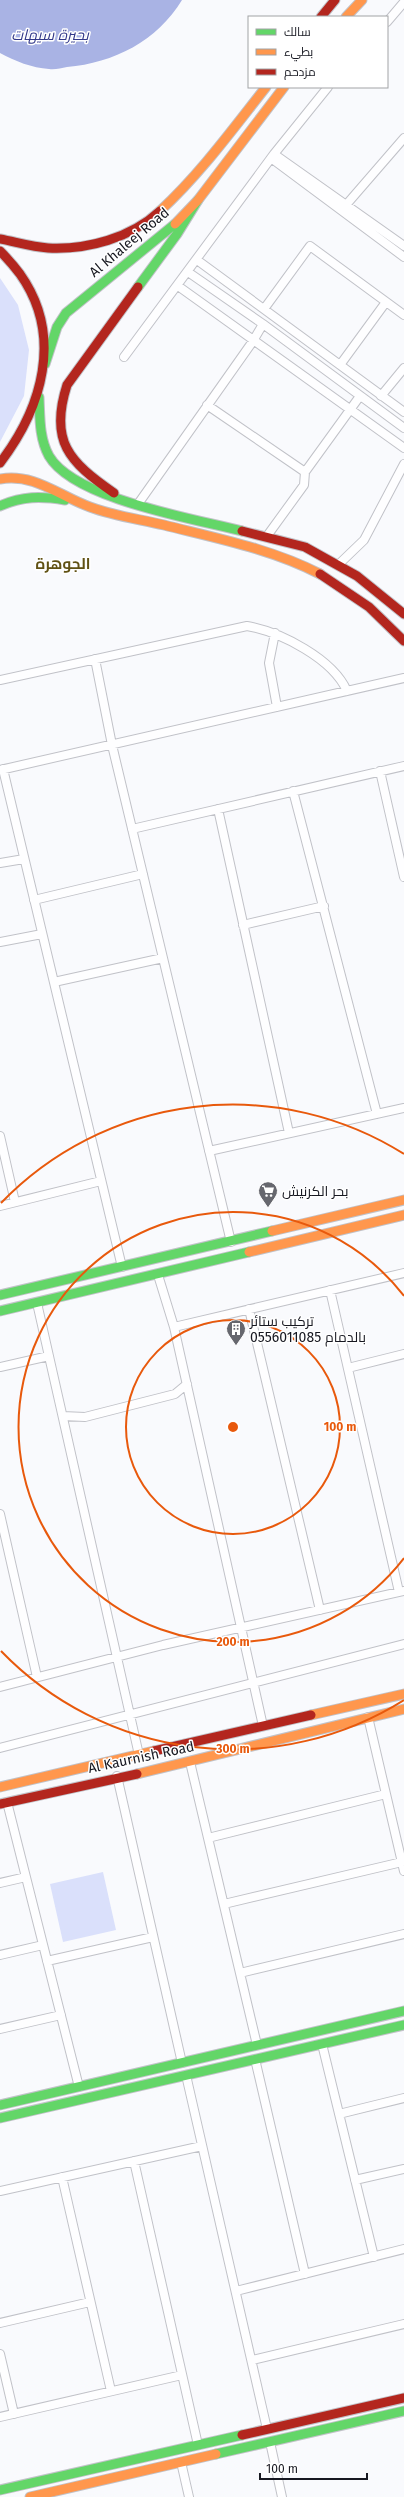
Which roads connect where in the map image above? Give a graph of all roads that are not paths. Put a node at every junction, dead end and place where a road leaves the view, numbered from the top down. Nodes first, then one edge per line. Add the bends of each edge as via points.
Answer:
1 (335, 0) edge
2 (362, 0) edge
3 (404, 2) edge
4 (322, 16) edge
5 (347, 16) edge
6 (388, 21) edge
7 (265, 88) edge
8 (283, 88) edge
9 (327, 88) edge
10 (404, 138) edge
11 (272, 156) junction
12 (198, 200) junction
13 (346, 204) junction
14 (0, 239) edge
15 (404, 246) edge
16 (0, 251) edge
17 (404, 257) edge
18 (197, 260) junction
19 (188, 272) junction
20 (178, 286) junction
21 (386, 302) junction
22 (264, 309) junction
23 (404, 315) edge
24 (263, 324) junction
25 (253, 341) junction
26 (124, 357) dead end
27 (44, 365) junction
28 (340, 365) junction
29 (404, 368) edge
30 (360, 396) junction
31 (382, 396) junction
32 (39, 397) junction
33 (208, 405) junction
34 (350, 410) junction
35 (404, 412) edge
36 (404, 428) edge
37 (404, 448) edge
38 (0, 463) edge
39 (404, 464) edge
40 (305, 472) junction
41 (0, 479) edge
42 (126, 501) junction
43 (78, 503) junction
44 (138, 504) junction
45 (0, 506) edge
46 (208, 520) junction
47 (192, 532) junction
48 (267, 536) junction
49 (338, 565) junction
50 (404, 614) edge
51 (275, 633) junction
52 (404, 641) edge
53 (94, 659) junction
54 (404, 678) edge
55 (0, 680) edge
56 (347, 691) junction
57 (277, 707) junction
58 (112, 745) junction
59 (404, 766) edge
60 (1, 770) edge
61 (380, 771) junction
62 (293, 791) junction
63 (218, 809) junction
64 (132, 829) junction
65 (24, 859) junction
66 (0, 863) edge
67 (143, 874) junction
68 (404, 877) edge
69 (34, 900) junction
70 (324, 906) junction
71 (243, 925) junction
72 (42, 934) junction
73 (0, 942) edge
74 (163, 958) junction
75 (54, 982) junction
76 (404, 1108) edge
77 (377, 1114) junction
78 (289, 1133) junction
79 (0, 1136) edge
80 (209, 1151) junction
81 (101, 1182) junction
82 (404, 1200) edge
83 (15, 1202) junction
84 (0, 1206) edge
85 (404, 1215) edge
86 (231, 1242) junction
87 (122, 1267) junction
88 (404, 1273) edge
89 (158, 1274) junction
90 (330, 1290) junction
91 (0, 1295) edge
92 (37, 1303) junction
93 (249, 1309) junction
94 (0, 1311) edge
95 (174, 1327) junction
96 (404, 1354) edge
97 (49, 1356) junction
98 (0, 1367) edge
99 (348, 1368) junction
100 (186, 1384) junction
101 (63, 1416) junction
102 (0, 1514) edge
103 (402, 1592) edge
104 (320, 1610) junction
105 (240, 1628) junction
106 (404, 1644) edge
107 (118, 1657) junction
108 (37, 1677) junction
109 (253, 1682) junction
110 (0, 1687) edge
111 (404, 1694) edge
112 (404, 1708) edge
113 (130, 1715) junction
114 (368, 1717) junction
115 (263, 1726) junction
116 (0, 1748) edge
117 (139, 1755) junction
118 (190, 1762) junction
119 (117, 1776) junction
120 (78, 1785) junction
121 (0, 1787) edge
122 (386, 1794) junction
123 (4, 1803) edge
124 (208, 1838) junction
125 (402, 1862) junction
126 (404, 1871) edge
127 (26, 1877) junction
128 (0, 1883) edge
129 (224, 1904) junction
130 (404, 1934) edge
131 (154, 1937) junction
132 (44, 1945) junction
133 (0, 1955) edge
134 (47, 1961) junction
135 (240, 1973) junction
136 (404, 2011) edge
137 (61, 2015) junction
138 (404, 2025) edge
139 (0, 2029) edge
140 (322, 2044) junction
141 (257, 2046) junction
142 (226, 2053) junction
143 (255, 2059) junction
144 (182, 2063) junction
145 (186, 2075) junction
146 (79, 2087) junction
147 (404, 2098) edge
148 (0, 2105) edge
149 (339, 2114) junction
150 (0, 2118) edge
151 (202, 2146) junction
152 (134, 2161) junction
153 (404, 2169) edge
154 (62, 2177) junction
155 (355, 2180) junction
156 (0, 2191) edge
157 (404, 2249) edge
158 (374, 2257) junction
159 (305, 2274) junction
160 (236, 2291) junction
161 (90, 2302) junction
162 (0, 2323) edge
163 (404, 2324) edge
164 (0, 2354) edge
165 (252, 2360) junction
166 (182, 2375) junction
167 (111, 2391) junction
168 (404, 2398) edge
169 (404, 2411) edge
170 (14, 2414) junction
171 (0, 2417) edge
172 (268, 2429) junction
173 (270, 2442) junction
174 (198, 2445) junction
175 (181, 2462) junction
176 (0, 2490) edge
177 (30, 2497) edge
178 (190, 2497) edge
179 (282, 2497) edge

1 - 4 street
2 - 5 street
3 - 6 street
7 - 14 street via 181,193 159,214 132,231 103,242 73,247 46,248
8 - 12 street, Al Khaleej Road
9 - 11 street
10 - 13 street
11 - 13 street
11 - 17 street
11 - 18 street
12 - 27 street, Al Khaleej Road via 166,233 66,313 57,327
12 - 42 street via 177,234 67,386 61,404 61,432 72,459 90,477
13 - 15 street
16 - 27 street via 18,271 36,306 41,325
18 - 19 street
18 - 22 street
19 - 20 street
19 - 24 street
20 - 25 street
20 - 26 street
21 - 22 street via 310,246
21 - 23 street
21 - 28 street
22 - 28 street
24 - 25 street
24 - 30 street
25 - 33 street
25 - 34 street
27 - 32 street
28 - 31 street
29 - 31 street
30 - 34 street
30 - 36 street
31 - 35 street
32 - 38 street via 23,434
32 - 42 street via 44,446 57,468 81,484
33 - 40 street
33 - 44 street
34 - 37 street
34 - 40 street
39 - 49 street via 364,540
40 - 48 street via 304,485
41 - 43 street via 14,477 36,481
42 - 44 street
43 - 45 street via 31,495 15,498
43 - 47 street
44 - 46 street
46 - 47 street via 190,525
46 - 48 street
47 - 52 street via 298,564 347,590 387,621
48 - 49 street via 305,547
49 - 50 street via 357,576
51 - 53 street via 247,626
51 - 56 street via 330,668 343,681
51 - 57 street via 269,663
53 - 55 street
53 - 58 street
54 - 56 street
56 - 57 street
57 - 58 street
58 - 60 street
58 - 64 street
59 - 61 street
60 - 65 street
61 - 62 street
61 - 68 street
62 - 63 street
62 - 70 street
63 - 64 street
63 - 71 street
64 - 67 street
65 - 66 street
65 - 69 street
67 - 69 street
67 - 74 street
69 - 72 street
70 - 71 street
70 - 77 street
71 - 78 street
72 - 73 street
72 - 75 street
74 - 75 street
74 - 80 street
75 - 81 street
76 - 77 street
77 - 78 street
78 - 80 street
79 - 83 street
80 - 86 street
81 - 83 street
81 - 87 street
82 - 86 street
83 - 84 street
85 - 89 street
86 - 87 street
87 - 91 street
88 - 90 street
89 - 92 street
89 - 95 street
90 - 93 street
90 - 99 street
92 - 94 street
92 - 97 street
93 - 95 street
93 - 104 street
95 - 100 street
96 - 99 street
97 - 98 street
97 - 101 street
99 - 103 street
100 - 101 street via 176,1394 85,1417
100 - 105 street
101 - 107 street
102 - 108 street
103 - 104 street
104 - 105 street
105 - 107 street
105 - 109 street
106 - 109 street
107 - 108 street
107 - 113 street
108 - 110 street
109 - 113 street
109 - 115 street
111 - 115 street, Al Kaurnish Road
112 - 114 street, Al Kaurnish Road
113 - 116 street
113 - 117 street
114 - 118 street, Al Kaurnish Road
114 - 122 street
115 - 117 street, Al Kaurnish Road
117 - 120 street via 140,1764 137,1767 92,1778
117 - 121 street, Al Kaurnish Road
118 - 119 street, Al Kaurnish Road
118 - 124 street
119 - 120 street, Al Kaurnish Road
119 - 131 street
120 - 123 street, Al Kaurnish Road
122 - 124 street
122 - 125 street
123 - 127 street
124 - 129 street
125 - 126 street
125 - 129 street
127 - 128 street
127 - 132 street
129 - 135 street
130 - 135 street
131 - 134 street
131 - 144 street
132 - 133 street
132 - 134 street
134 - 137 street
135 - 141 street
136 - 141 street
137 - 139 street
137 - 146 street
138 - 140 street
140 - 143 street
140 - 149 street
141 - 142 street
142 - 144 street
142 - 145 street
143 - 145 street
143 - 159 street
144 - 146 street
145 - 150 street
145 - 151 street
146 - 148 street
147 - 149 street
149 - 155 street
151 - 152 street
151 - 160 street
152 - 154 street
152 - 166 street
153 - 155 street
154 - 156 street
154 - 161 street
155 - 158 street
157 - 158 street
158 - 159 street
159 - 160 street
160 - 165 street
161 - 162 street
161 - 167 street
163 - 165 street
164 - 170 street
165 - 172 street
166 - 167 street
166 - 174 street
167 - 170 street
168 - 172 street
169 - 173 street
170 - 171 street
172 - 174 street
172 - 175 street
173 - 175 street
173 - 179 street
174 - 176 street
175 - 177 street
175 - 178 street

